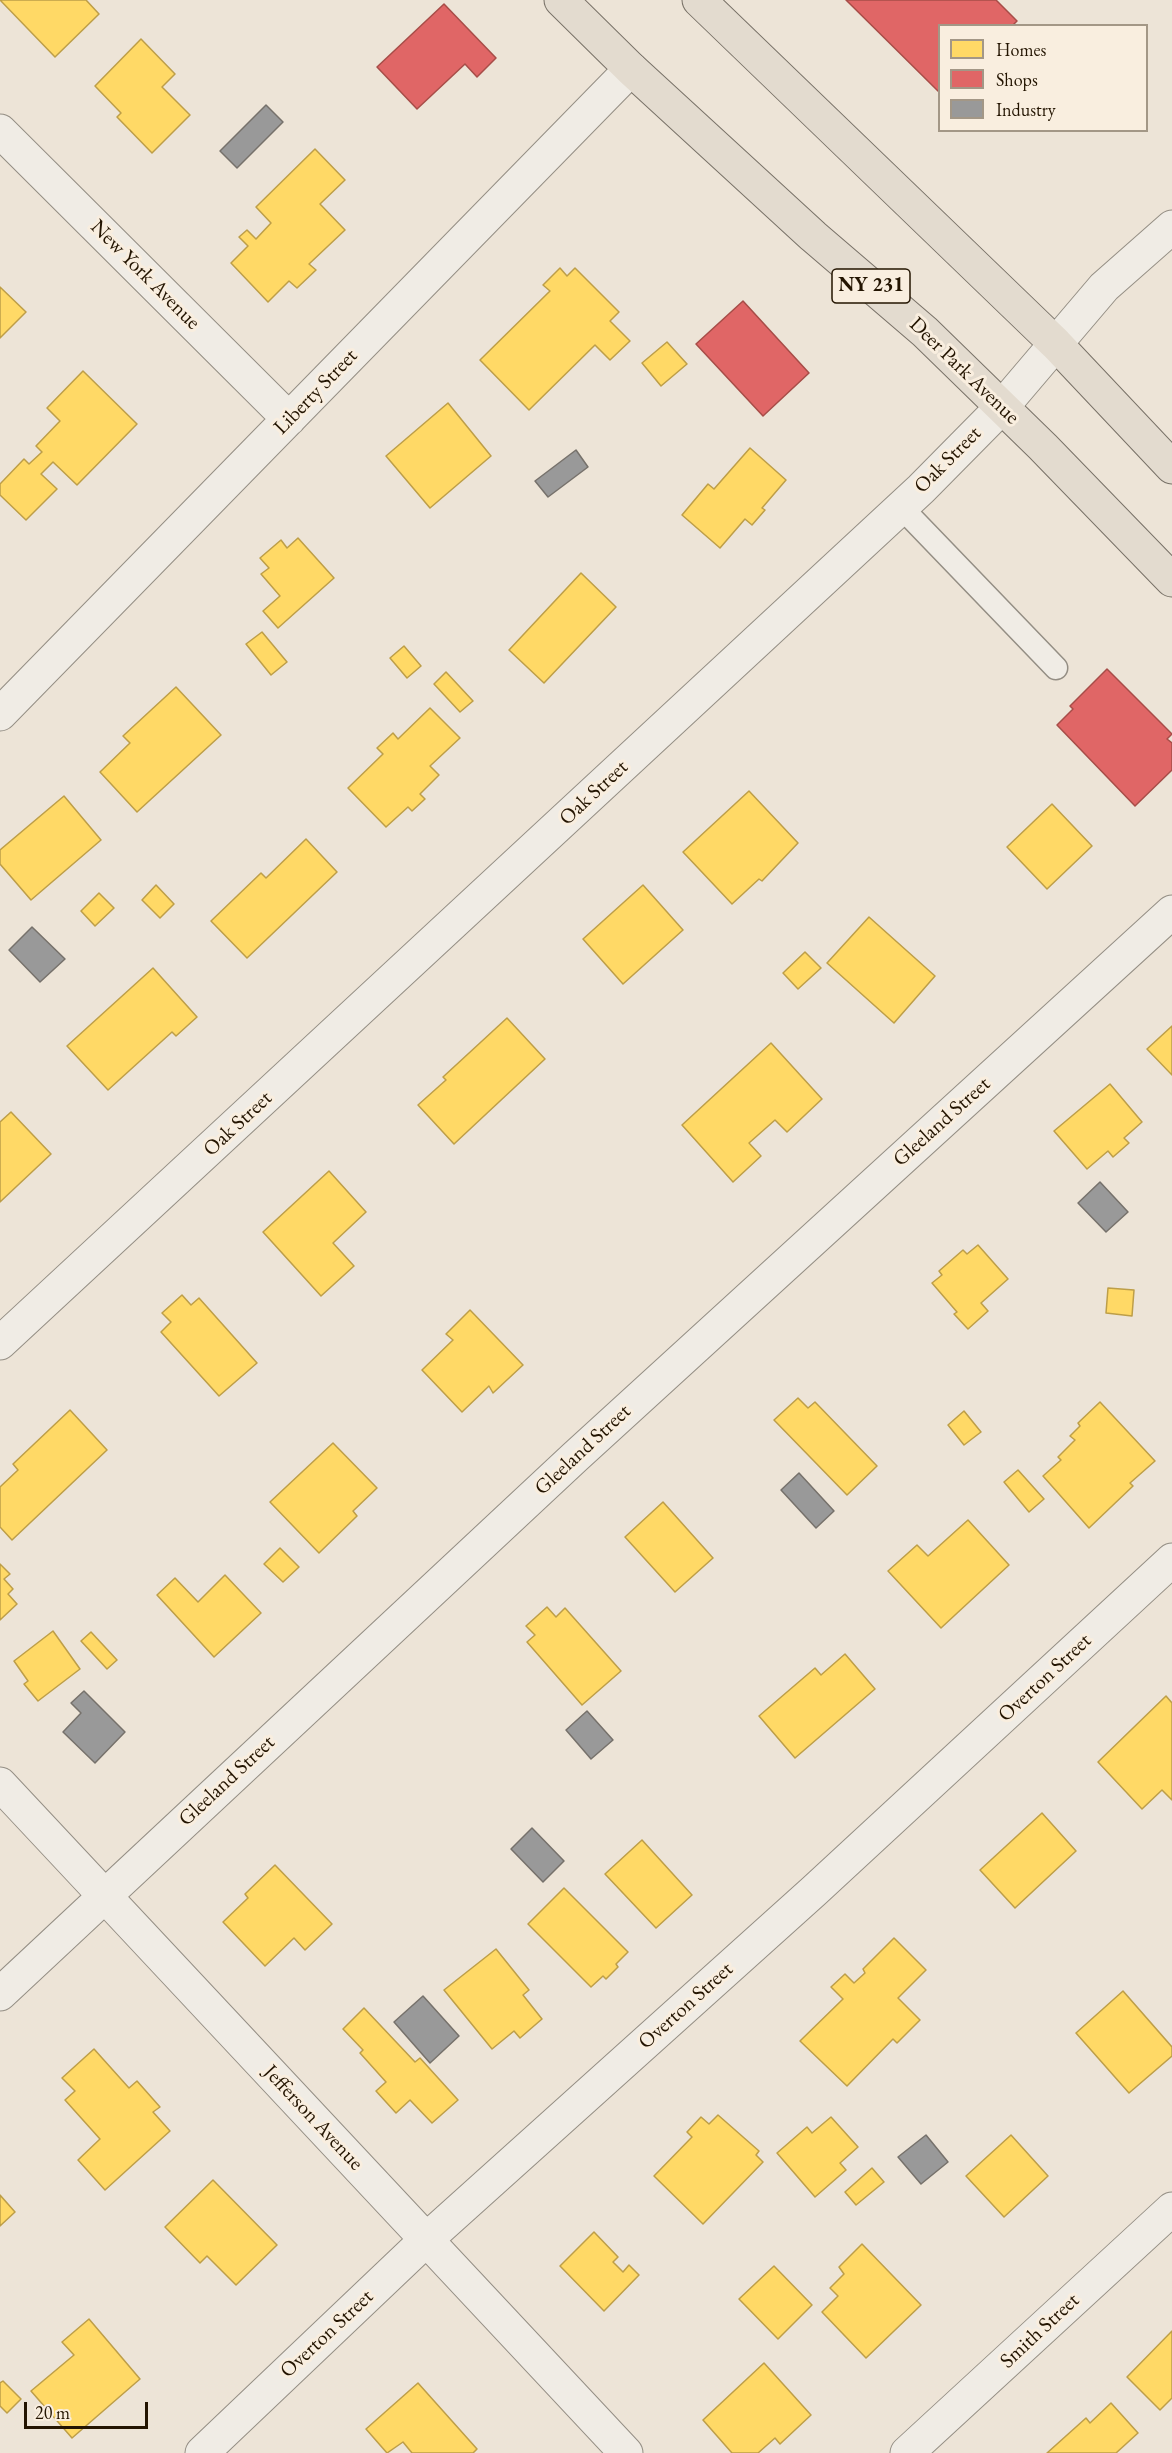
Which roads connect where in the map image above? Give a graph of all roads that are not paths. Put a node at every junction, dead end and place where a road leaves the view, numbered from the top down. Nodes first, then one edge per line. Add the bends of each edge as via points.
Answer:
1 (561, 0) edge
2 (702, 1) edge
3 (631, 69) junction
4 (0, 131) edge
5 (1172, 226) edge
6 (1056, 344) junction
7 (1002, 407) junction
8 (289, 420) junction
9 (1172, 467) edge
10 (901, 507) junction
11 (1172, 580) edge
12 (1056, 668) dead end
13 (0, 714) edge
14 (1172, 912) edge
15 (0, 1343) edge
16 (1172, 1560) edge
17 (0, 1784) edge
18 (104, 1895) junction
19 (0, 1994) edge
20 (1172, 2209) edge
21 (427, 2239) junction
22 (202, 2453) edge
23 (626, 2453) edge
24 (907, 2453) edge

1 - 3 main road, Deer Park Avenue / NY 231
2 - 6 main road
3 - 7 main road, Deer Park Avenue / NY 231 via 813,236 925,332
3 - 8 street, Liberty Street
4 - 8 street, New York Avenue
5 - 6 street, Oak Street via 1104,287
6 - 7 street, Oak Street
6 - 9 main road
7 - 10 street, Oak Street
7 - 11 main road, Deer Park Avenue / NY 231
8 - 13 street, Liberty Street
10 - 12 lane
10 - 15 street, Oak Street
14 - 18 street, Gleeland Street via 575,1457
16 - 21 street, Overton Street via 805,1899
17 - 18 street, Jefferson Avenue
18 - 19 street, Gleeland Street
18 - 21 street, Jefferson Avenue
20 - 24 street, Smith Street
21 - 22 street, Overton Street
21 - 23 street, Jefferson Avenue

